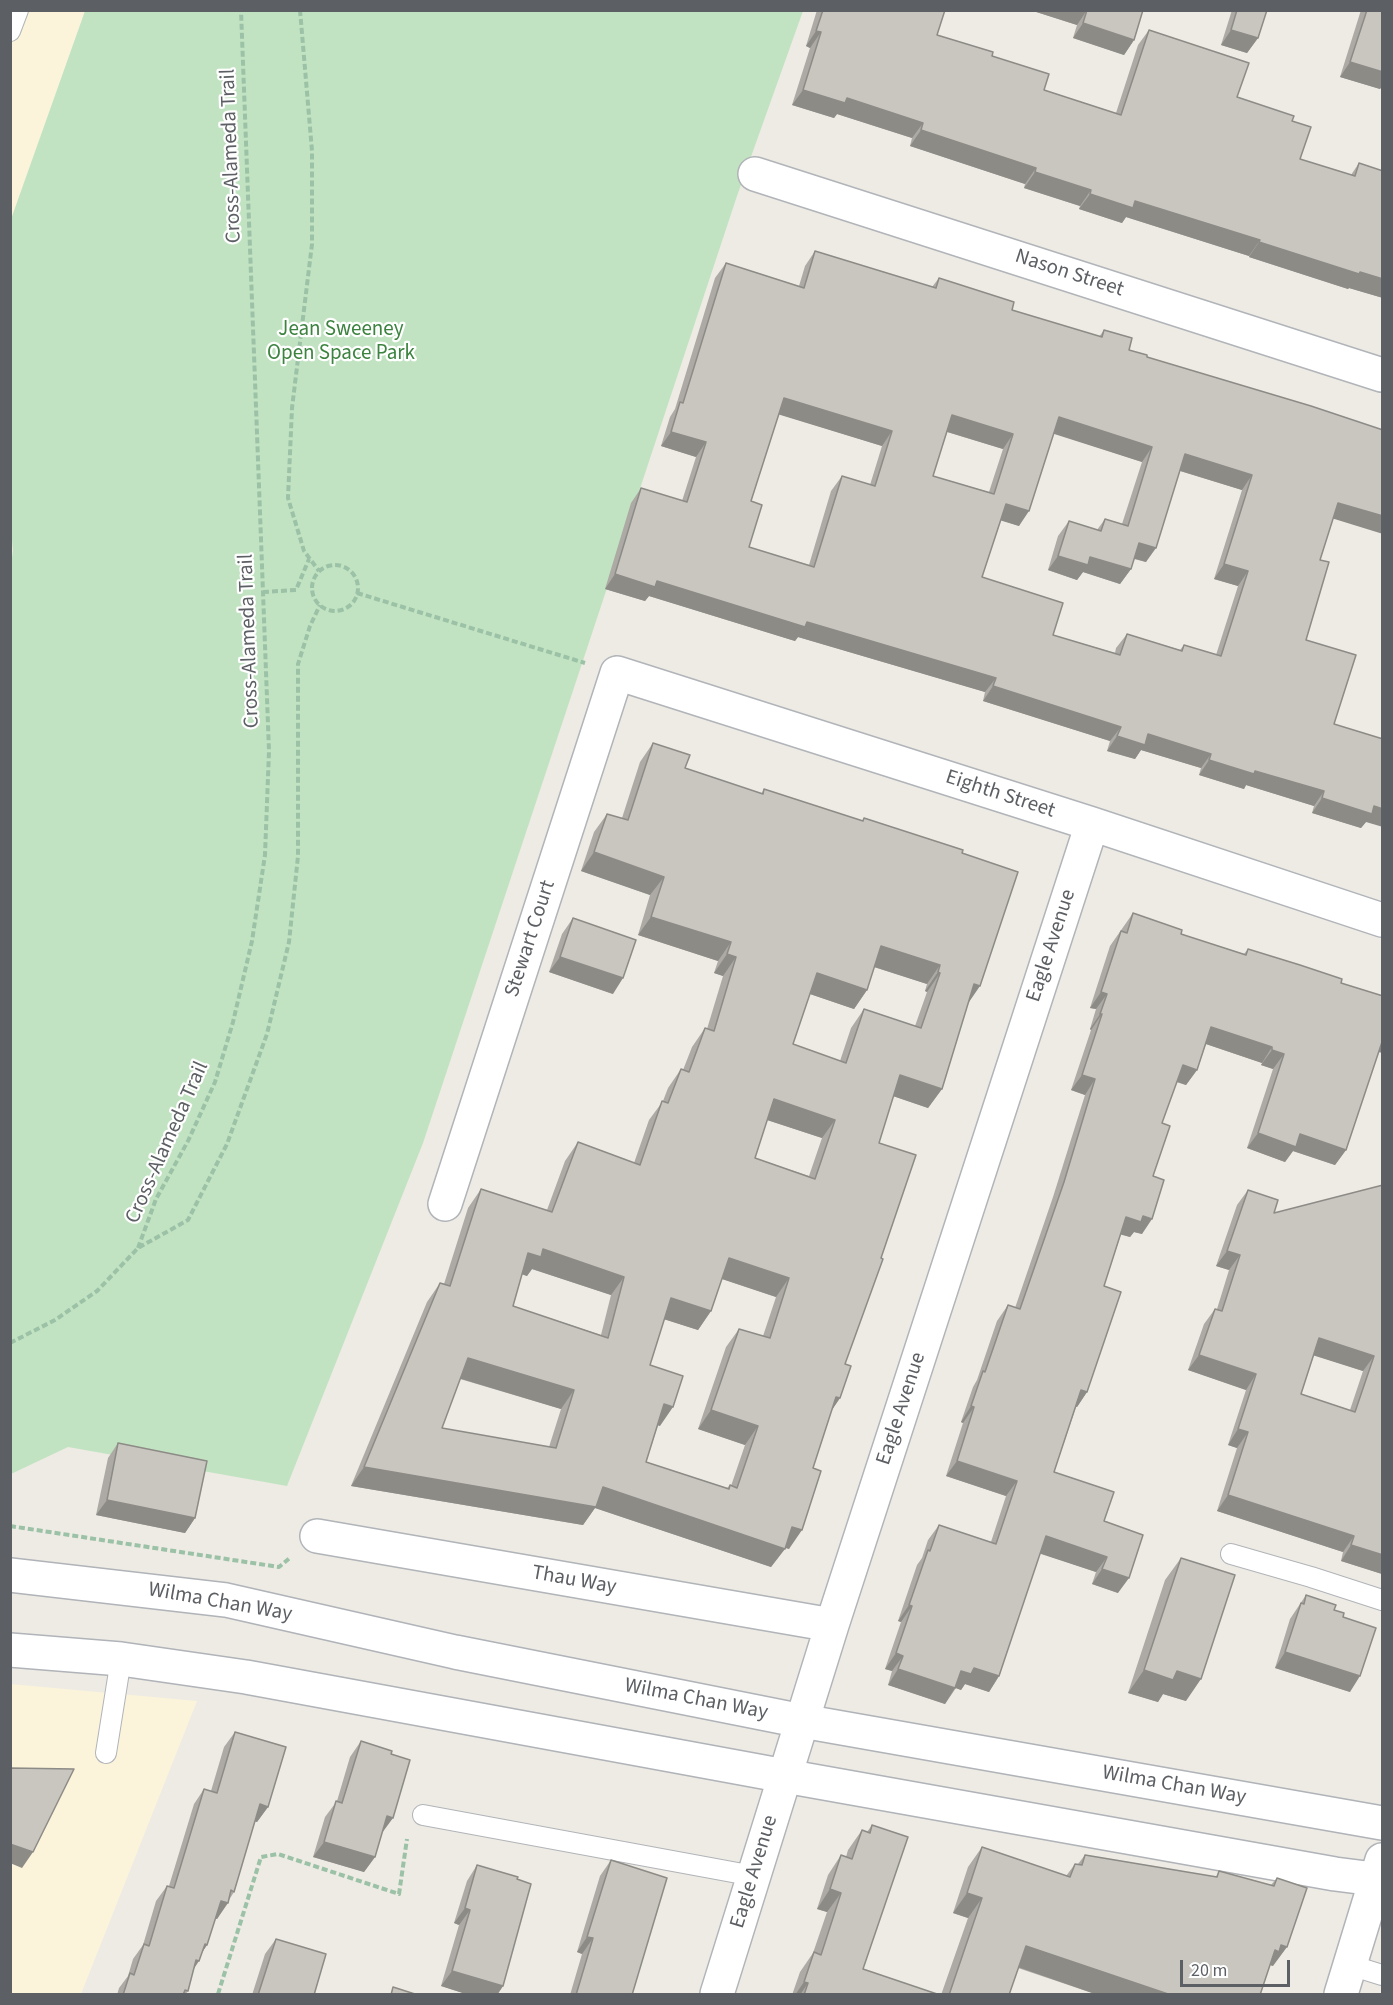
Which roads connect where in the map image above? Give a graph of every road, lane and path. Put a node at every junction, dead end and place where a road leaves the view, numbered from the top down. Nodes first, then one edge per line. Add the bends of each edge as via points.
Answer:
1 (18, 10) edge
2 (242, 10) edge
3 (300, 10) edge
4 (10, 31) edge
5 (755, 174) dead end
6 (1383, 375) edge
7 (309, 558) junction
8 (319, 571) junction
9 (263, 592) junction
10 (357, 593) junction
11 (320, 605) junction
12 (617, 673) junction
13 (1092, 824) junction
14 (1383, 920) edge
15 (445, 1204) dead end
16 (138, 1248) junction
17 (10, 1343) edge
18 (10, 1526) edge
19 (317, 1536) joint
20 (1232, 1554) dead end
21 (10, 1575) edge
22 (1383, 1600) edge
23 (832, 1625) junction
24 (10, 1650) edge
25 (122, 1659) junction
26 (802, 1721) junction
27 (106, 1753) dead end
28 (785, 1776) junction
29 (423, 1815) joint
30 (1383, 1823) edge
31 (1380, 1873) edge
32 (754, 1876) junction
33 (1383, 1975) edge
34 (1346, 1980) edge
35 (218, 1995) edge
36 (717, 1995) edge

1 - 4 lane
2 - 9 path, Cross-Alameda Trail
3 - 7 path via 312,151 312,244 292,408 288,498
5 - 6 street, Nason Street
7 - 8 path
7 - 9 path via 296,590
8 - 10 path via 332,565 346,568 356,578
8 - 11 path via 312,592
9 - 16 path, Cross-Alameda Trail via 269,751 265,855 252,941 215,1082 156,1199
10 - 11 path via 349,606 342,609 334,611
10 - 12 path
11 - 16 path, Cross-Alameda Trail via 298,664 298,856 289,942 267,1034 227,1144 188,1221
12 - 13 street, Eighth Street
12 - 15 street, Stewart Court
13 - 14 street, Eighth Street
13 - 23 street, Eagle Avenue
16 - 17 path, Cross-Alameda Trail via 97,1292 56,1320
18 - 19 path via 279,1567
19 - 23 street, Thau Way
20 - 22 lane
21 - 26 street, Wilma Chan Way via 226,1600 455,1652
23 - 26 street, Eagle Avenue
24 - 25 street
25 - 27 lane
25 - 28 street via 246,1677
26 - 28 street, Eagle Avenue
26 - 30 street, Wilma Chan Way
28 - 31 street
28 - 32 street, Eagle Avenue
29 - 32 lane
29 - 35 path via 411,1815 399,1894 279,1854 261,1857
31 - 34 street
32 - 36 street, Eagle Avenue
33 - 34 lane

